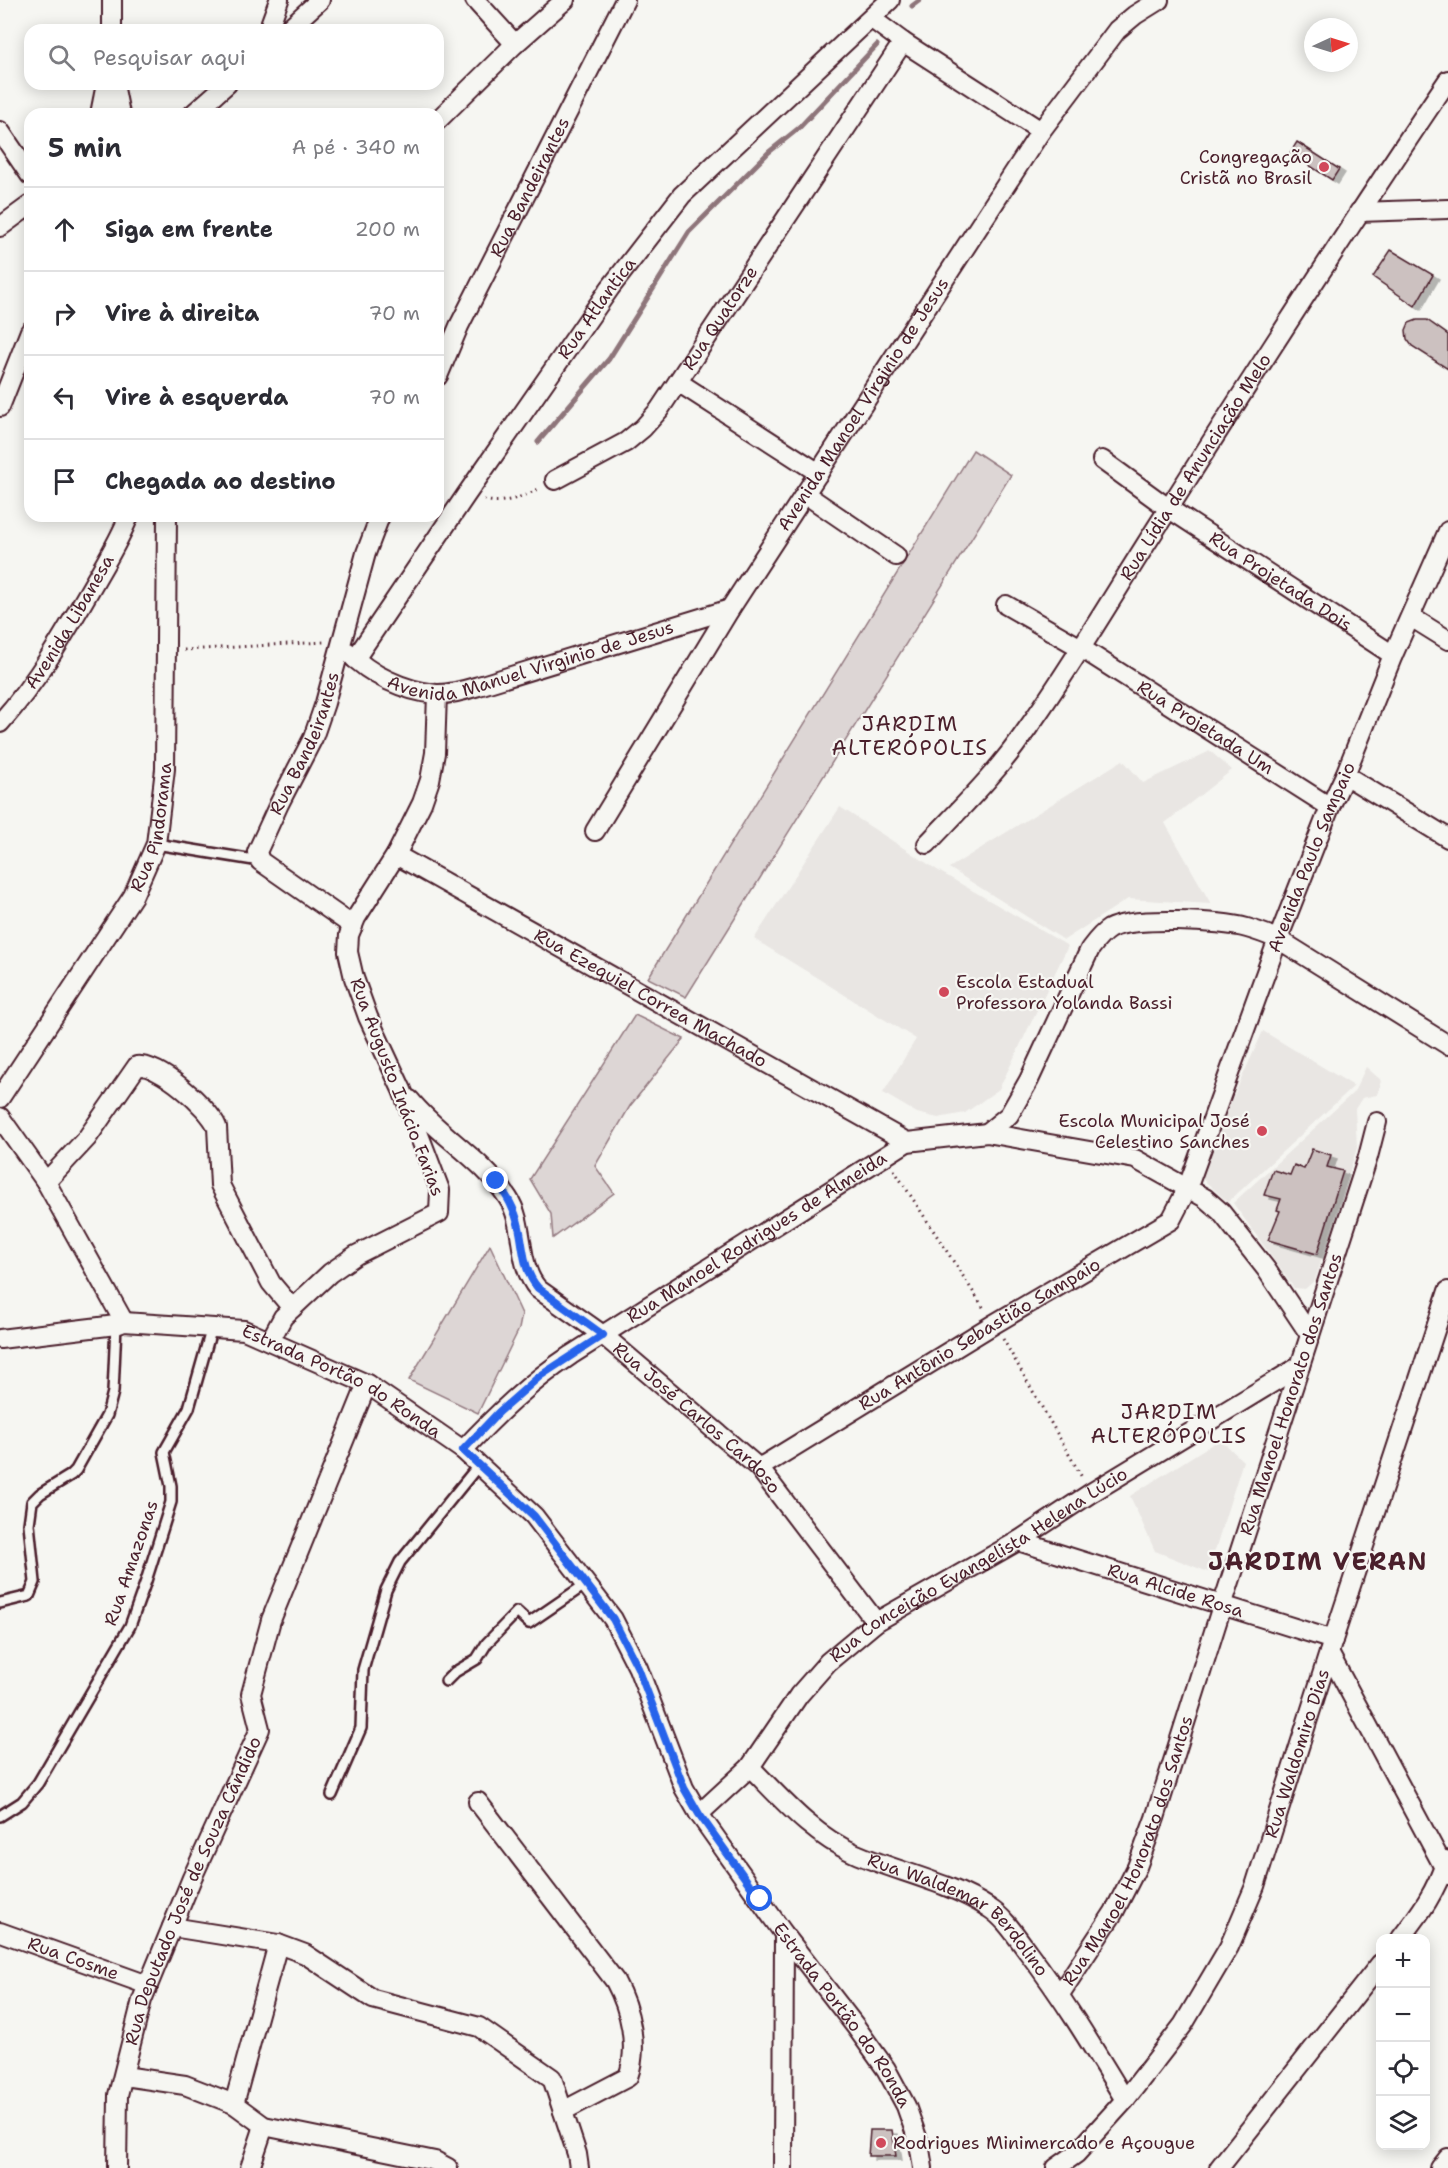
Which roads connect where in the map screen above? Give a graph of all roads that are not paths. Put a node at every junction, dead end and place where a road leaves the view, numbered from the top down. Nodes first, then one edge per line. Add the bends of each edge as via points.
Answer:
1 (112, 0) edge
2 (279, 0) edge
3 (320, 0) edge
4 (476, 0) edge
5 (565, 0) edge
6 (625, 0) edge
7 (890, 0) edge
8 (1159, 0) edge
9 (872, 19) junction
10 (112, 24) edge
11 (270, 24) edge
12 (294, 24) edge
13 (903, 42) junction
14 (515, 44) junction
15 (1448, 80) edge
16 (105, 90) edge
17 (115, 90) edge
18 (220, 90) edge
19 (101, 108) edge
20 (119, 108) edge
21 (200, 108) edge
22 (444, 114) edge
23 (0, 131) edge
24 (1041, 131) junction
25 (24, 166) edge
26 (24, 209) edge
27 (1448, 209) edge
28 (1359, 212) junction
29 (0, 227) edge
30 (24, 346) edge
31 (444, 362) edge
32 (678, 382) junction
33 (0, 407) edge
34 (1102, 460) dead end
35 (819, 472) junction
36 (555, 480) road end
37 (805, 494) junction
38 (1168, 508) junction
39 (446, 509) edge
40 (126, 522) edge
41 (168, 522) edge
42 (378, 522) edge
43 (438, 522) edge
44 (1448, 531) edge
45 (896, 556) dead end
46 (1006, 605) dead end
47 (730, 609) junction
48 (1411, 617) junction
49 (1448, 640) edge
50 (340, 644) junction
51 (1081, 648) junction
52 (1393, 655) junction
53 (355, 659) junction
54 (436, 694) junction
55 (0, 723) edge
56 (1345, 775) junction
57 (1330, 807) junction
58 (595, 831) dead end
59 (1448, 838) edge
60 (156, 844) junction
61 (927, 844) dead end
62 (396, 855) junction
63 (260, 861) junction
64 (353, 926) junction
65 (1278, 939) junction
66 (1448, 1045) edge
67 (402, 1090) junction
68 (0, 1098) edge
69 (0, 1117) edge
70 (1377, 1122) dead end
71 (987, 1133) junction
72 (907, 1142) junction
73 (46, 1182) junction
74 (1187, 1189) junction
75 (1448, 1292) edge
76 (292, 1308) junction
77 (120, 1324) junction
78 (212, 1327) junction
79 (603, 1335) junction
80 (1310, 1335) junction
81 (0, 1339) edge
82 (270, 1341) junction
83 (1300, 1366) junction
84 (367, 1384) junction
85 (463, 1450) junction
86 (478, 1466) junction
87 (759, 1468) junction
88 (1018, 1541) junction
89 (586, 1584) junction
90 (0, 1603) edge
91 (1222, 1606) junction
92 (876, 1622) junction
93 (1331, 1646) junction
94 (446, 1682) dead end
95 (750, 1767) junction
96 (332, 1796) dead end
97 (478, 1802) dead end
98 (699, 1814) junction
99 (0, 1816) edge
100 (1447, 1866) edge
101 (172, 1927) junction
102 (0, 1932) edge
103 (784, 1934) junction
104 (1404, 1934) edge
105 (278, 1944) junction
106 (1376, 1969) edge
107 (148, 1985) junction
108 (1060, 1994) junction
109 (124, 2076) junction
110 (1125, 2100) junction
111 (234, 2104) junction
112 (563, 2111) junction
113 (264, 2126) junction
114 (1448, 2158) edge
115 (388, 2160) edge
116 (117, 2168) edge
117 (250, 2168) edge
118 (448, 2168) edge
119 (579, 2168) edge
120 (783, 2168) edge
121 (923, 2168) edge
122 (1056, 2168) edge
123 (1219, 2168) edge
124 (1440, 2168) edge

1 - 10 street
2 - 11 street
3 - 12 street
4 - 14 street
5 - 14 street
6 - 31 street, Rua Bandeirantes
7 - 9 street, Rua Atlantica
8 - 24 street, Avenida Manoel Virginio de Jesus via 1117,30
9 - 13 street
9 - 39 street, Rua Atlantica via 682,195 610,288 466,495
13 - 24 street
13 - 32 street, Rua Quatorze
14 - 22 street
15 - 28 street, Rua Lídia de Anunciação Melo
16 - 19 street
17 - 20 street
18 - 21 street
23 - 25 street
24 - 35 street, Avenida Manoel Virginio de Jesus
26 - 29 street
27 - 28 street
28 - 38 street, Rua Lídia de Anunciação Melo
30 - 33 street
32 - 35 street
32 - 36 street, Rua Quatorze via 659,410 626,442
34 - 38 street, Rua Projetada Dois
35 - 37 street, Avenida Manoel Virginio de Jesus
37 - 45 street
37 - 47 street, Avenida Manoel Virginio de Jesus
38 - 51 street, Rua Lídia de Anunciação Melo
38 - 52 street, Rua Projetada Dois
40 - 55 street, Avenida Libanesa via 74,619
41 - 60 street, Rua Pindorama via 165,769
42 - 50 street, Rua Bandeirantes
43 - 53 street, Rua Atlantica
44 - 48 street, Avenida Paulo Sampaio
46 - 51 street, Rua Projetada Um
47 - 54 street, Avenida Manuel Virginio de Jesus via 494,682
47 - 58 street, Avenida Manoel Virginio de Jesus
48 - 49 street
48 - 52 street, Avenida Paulo Sampaio
50 - 53 street, Avenida Manuel Virginio de Jesus
50 - 63 street, Rua Bandeirantes via 313,738 257,852
51 - 57 street, Rua Projetada Um
51 - 61 street, Rua Lídia de Anunciação Melo via 1025,733
52 - 56 street, Avenida Paulo Sampaio
53 - 54 street, Avenida Manuel Virginio de Jesus via 379,676
54 - 62 street, Rua Augusto Inácio Farias via 435,753 430,780
56 - 57 street, Avenida Paulo Sampaio
56 - 59 street
57 - 65 street, Avenida Paulo Sampaio
60 - 63 lane
60 - 68 street, Rua Pindorama via 133,896
62 - 64 street, Rua Augusto Inácio Farias
62 - 72 street, Rua Ezequiel Correa Machado
63 - 64 street
64 - 67 street, Rua Augusto Inácio Farias via 348,952 354,978
65 - 66 street
65 - 71 street via 1246,927 1215,923 1129,923 1111,928 1090,949 1009,1115
65 - 74 street, Avenida Paulo Sampaio
67 - 76 street, Rua Augusto Inácio Farias via 440,1190 440,1213 356,1255
67 - 79 street, Rua José Carlos Cardoso via 430,1123 496,1181 510,1200 530,1279
69 - 73 street
70 - 80 street, Rua Manoel Honorato dos Santos
71 - 72 street, Rua Manoel Rodrigues de Almeida
71 - 74 street, Rua Manoel Rodrigues de Almeida via 1135,1159
72 - 79 street, Rua Manoel Rodrigues de Almeida
73 - 76 street via 87,1138 137,1066 152,1068 190,1094 214,1118 220,1185 271,1283
73 - 77 street
74 - 80 street, Rua Manoel Rodrigues de Almeida via 1205,1198 1233,1225
74 - 87 street, Rua Antônio Sebastião Sampaio via 1171,1220
75 - 93 street, Rua Waldomiro Dias
76 - 82 street, Rua Augusto Inácio Farias
77 - 78 street, Estrada Portão do Ronda
77 - 81 street, Estrada Portão do Ronda
77 - 90 lane via 114,1392 107,1415 76,1470 32,1502 29,1524 35,1582 29,1596
78 - 82 street, Estrada Portão do Ronda via 243,1330
78 - 99 lane, Rua Amazonas via 189,1407 164,1452 171,1502 130,1626 38,1783 22,1802
79 - 85 street, Rua Manoel Rodrigues de Almeida via 540,1376
79 - 87 street, Rua José Carlos Cardoso
80 - 83 street, Rua Manoel Honorato dos Santos
82 - 84 street, Estrada Portão do Ronda
83 - 88 street, Rua Conceição Evangelista Helena Lúcio
83 - 91 street, Rua Manoel Honorato dos Santos
84 - 85 street, Estrada Portão do Ronda
84 - 101 street, Rua Deputado José de Souza Cândido via 271,1620 251,1694 260,1729
85 - 86 street, Estrada Portão do Ronda
86 - 89 street, Estrada Portão do Ronda via 534,1516
86 - 96 lane via 400,1562 386,1590 363,1670 361,1728
87 - 92 street, Rua José Carlos Cardoso
88 - 91 street, Rua Alcide Rosa
88 - 92 street, Rua Conceição Evangelista Helena Lúcio
89 - 94 lane via 529,1623 517,1612 477,1659
89 - 98 street, Estrada Portão do Ronda via 613,1619 638,1668 684,1788
91 - 93 street, Rua Alcide Rosa
91 - 108 street, Rua Manoel Honorato dos Santos via 1137,1867 1114,1912
92 - 95 street, Rua Conceição Evangelista Helena Lúcio via 828,1662 799,1695
93 - 100 street
93 - 110 street, Rua Waldomiro Dias via 1255,1886 1229,1947 1183,2025
95 - 98 street, Rua Conceição Evangelista Helena Lúcio
95 - 108 street, Rua Waldemar Berdolino via 820,1834 854,1853 949,1888 989,1908 1006,1923
97 - 112 street via 624,1997 633,2062 628,2077
98 - 103 street, Estrada Portão do Ronda
100 - 104 street
101 - 105 street
101 - 107 street, Rua Deputado José de Souza Cândido
102 - 107 street, Rua Cosme
103 - 120 street
103 - 121 street, Estrada Portão do Ronda via 886,2068 906,2106
105 - 111 street
105 - 112 street via 304,1954 373,1999 479,2027 552,2078
106 - 123 street
107 - 109 street, Rua Deputado José de Souza Cândido
108 - 110 street, Rua Waldemar Berdolino
109 - 111 street via 185,2085
109 - 116 street, Rua Deputado José de Souza Cândido via 118,2095
110 - 122 street, Rua Waldomiro Dias via 1076,2154
111 - 113 street
112 - 119 street
113 - 115 street
113 - 117 street
114 - 124 street
115 - 118 street via 435,2161

